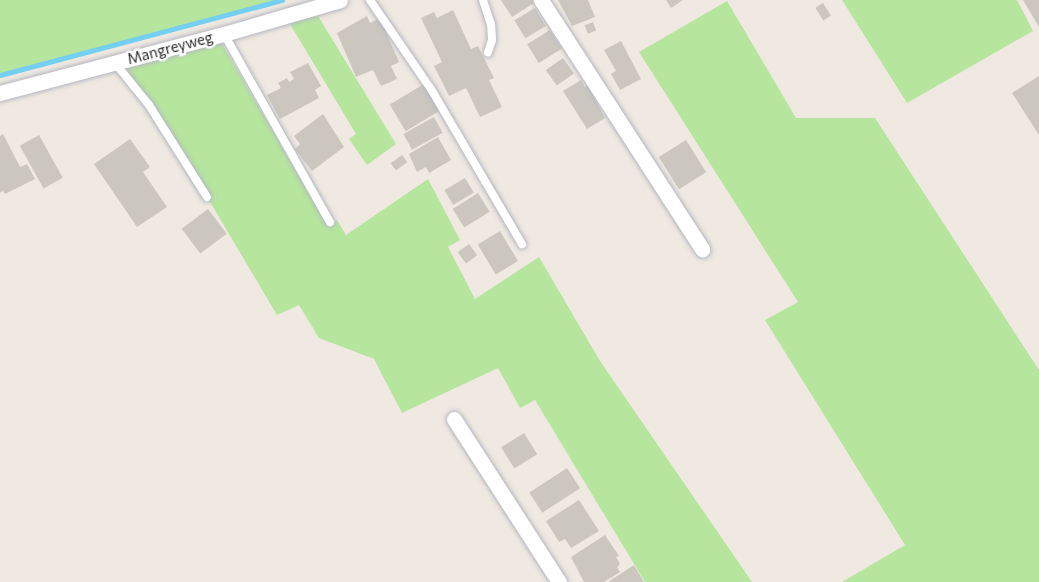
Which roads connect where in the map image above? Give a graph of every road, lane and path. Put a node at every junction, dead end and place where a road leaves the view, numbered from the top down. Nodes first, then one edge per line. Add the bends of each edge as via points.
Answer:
1 (340, 0) edge
2 (370, 0) edge
3 (483, 0) edge
4 (541, 0) edge
5 (224, 34) junction
6 (488, 52) dead end
7 (115, 63) junction
8 (0, 93) edge
9 (207, 196) dead end
10 (330, 222) dead end
11 (522, 244) dead end
12 (702, 249) dead end
13 (454, 419) dead end
14 (559, 582) edge

1 - 5 street, Mangreyweg
2 - 11 lane via 431,89
3 - 6 lane via 491,24
4 - 12 street
5 - 7 street, Mangreyweg
5 - 10 lane
7 - 8 street, Mangreyweg
7 - 9 lane via 149,105
13 - 14 street

